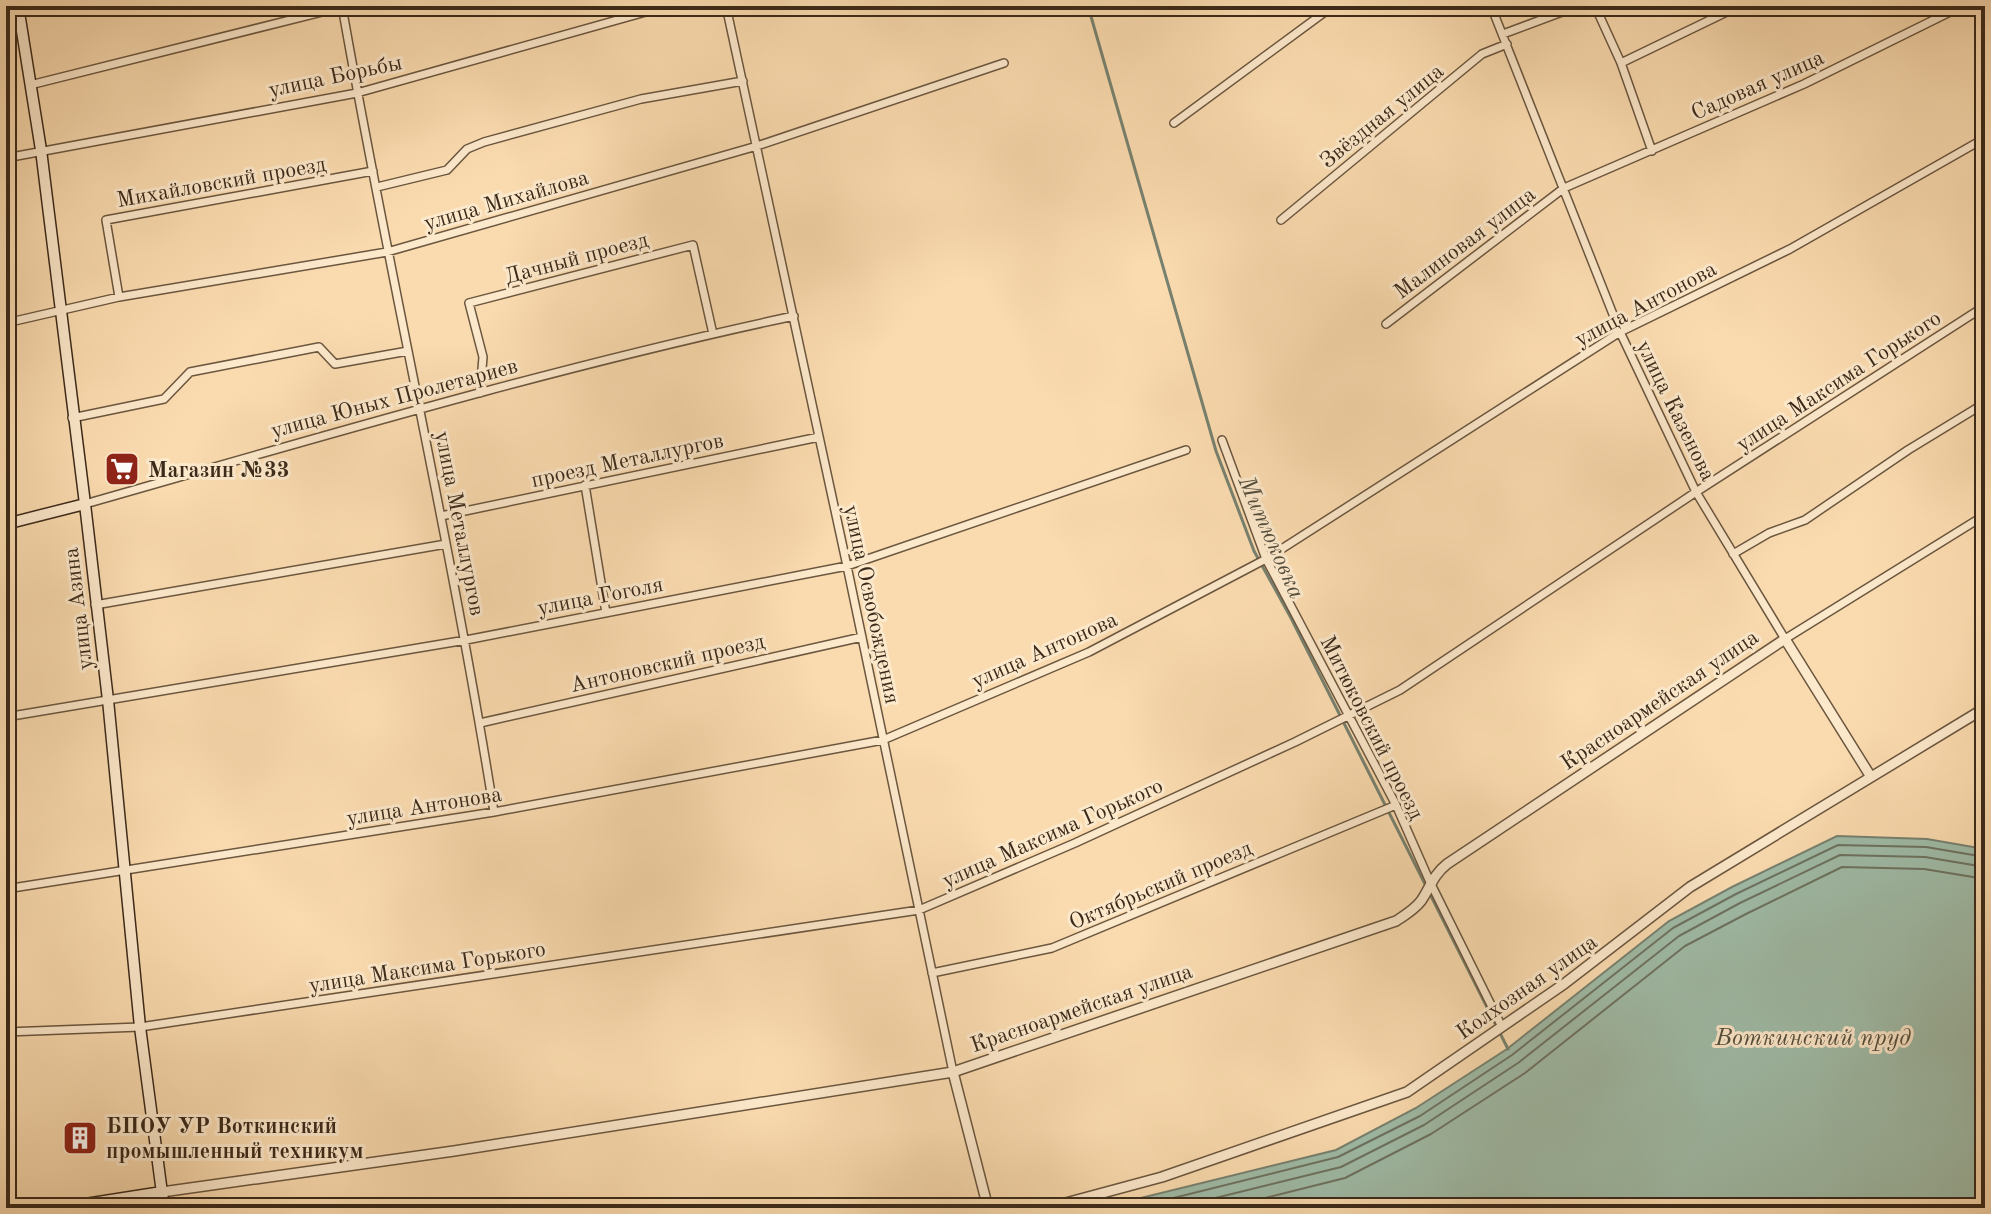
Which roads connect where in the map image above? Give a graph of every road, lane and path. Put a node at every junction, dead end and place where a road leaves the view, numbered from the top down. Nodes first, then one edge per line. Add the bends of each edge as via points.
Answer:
1 (18, 6) edge
2 (342, 6) edge
3 (667, 6) edge
4 (726, 6) edge
5 (1333, 6) edge
6 (1491, 6) edge
7 (1578, 6) edge
8 (1595, 6) edge
9 (1739, 6) edge
10 (1962, 6) edge
11 (1503, 34) junction
12 (1507, 44) junction
13 (1004, 63) dead end
14 (1621, 63) junction
15 (743, 81) junction
16 (30, 85) junction
17 (357, 93) junction
18 (1174, 123) dead end
19 (1985, 138) edge
20 (757, 146) junction
21 (41, 150) junction
22 (1652, 151) junction
23 (6, 158) edge
24 (373, 171) junction
25 (377, 187) junction
26 (1564, 188) junction
27 (1281, 220) dead end
28 (387, 252) junction
29 (119, 297) junction
30 (1985, 306) edge
31 (59, 310) junction
32 (794, 316) junction
33 (6, 323) edge
34 (1386, 324) dead end
35 (1620, 332) junction
36 (713, 334) junction
37 (408, 351) junction
38 (480, 393) junction
39 (6, 402) edge
40 (1985, 403) edge
41 (420, 410) junction
42 (72, 418) junction
43 (6, 421) edge
44 (819, 437) junction
45 (1222, 440) dead end
46 (1186, 450) dead end
47 (585, 485) junction
48 (1696, 492) junction
49 (85, 504) junction
50 (1985, 515) edge
51 (441, 516) junction
52 (6, 524) edge
53 (446, 544) junction
54 (1733, 554) junction
55 (1265, 559) junction
56 (847, 566) junction
57 (95, 605) junction
58 (606, 613) junction
59 (862, 637) junction
60 (1785, 639) junction
61 (466, 640) junction
62 (108, 700) junction
63 (1985, 708) edge
64 (6, 717) edge
65 (1346, 717) junction
66 (480, 723) junction
67 (883, 740) junction
68 (1871, 777) junction
69 (1396, 805) junction
70 (494, 812) junction
71 (123, 872) junction
72 (1430, 882) junction
73 (6, 889) edge
74 (919, 910) junction
75 (932, 973) junction
76 (140, 1027) junction
77 (1502, 1027) junction
78 (6, 1032) edge
79 (953, 1072) junction
80 (162, 1192) junction
81 (60, 1208) edge
82 (164, 1208) edge
83 (988, 1208) edge
84 (1047, 1208) edge

1 - 16 main road, улица Азина
2 - 16 street
2 - 17 street, улица Металлургов
3 - 17 street, улица Борьбы
4 - 15 street, улица Освобождения
5 - 18 street
6 - 11 street, улица Казенова
7 - 11 street
8 - 14 street
9 - 14 street
10 - 22 street, Садовая улица
11 - 12 street, улица Казенова
12 - 26 street, улица Казенова
12 - 27 street, Звёздная улица via 1482,54
13 - 20 street, улица Михайлова
14 - 22 street
15 - 20 street, улица Освобождения
15 - 25 street via 641,99 484,142 467,149 447,170
16 - 21 main road, улица Азина
17 - 21 street, улица Борьбы
17 - 24 street, улица Металлургов
19 - 35 street, улица Антонова via 1790,249
20 - 28 street, улица Михайлова
20 - 32 street, улица Освобождения
21 - 23 street, улица Борьбы
21 - 31 main road, улица Азина
22 - 26 street, Садовая улица
24 - 25 street, улица Металлургов
24 - 29 street, Михайловский проезд via 106,220
25 - 28 street, улица Металлургов
26 - 34 street, Малиновая улица
26 - 35 street, улица Казенова
28 - 29 street, улица Михайлова
28 - 37 street, улица Металлургов
29 - 31 street, улица Михайлова
30 - 48 street, улица Максима Горького
31 - 33 street, улица Михайлова
31 - 42 main road, улица Азина
32 - 36 street, улица Юных Пролетариев
32 - 44 street, улица Освобождения
35 - 48 street, улица Казенова
35 - 55 street, улица Антонова
36 - 38 street, улица Юных Пролетариев
36 - 38 street, Дачный проезд via 693,245 469,303 483,357
37 - 41 street, улица Металлургов
37 - 42 street via 335,364 319,347 190,372 164,399
38 - 41 street, улица Юных Пролетариев
39 - 43 street
40 - 54 street via 1805,520
41 - 49 street, улица Юных Пролетариев
41 - 51 street, улица Металлургов
42 - 49 main road, улица Азина
44 - 47 street, проезд Металлургов
44 - 56 street, улица Освобождения
45 - 55 street, Митюковский проезд
46 - 56 street, улица Гоголя
47 - 51 street, проезд Металлургов
47 - 58 street
48 - 54 street, улица Казенова
48 - 65 street, улица Максима Горького via 1400,690
49 - 52 main road, улица Юных Пролетариев
49 - 57 main road, улица Азина
50 - 60 street, Красноармейская улица
51 - 53 street, улица Металлургов
53 - 57 street
53 - 61 street, улица Металлургов
54 - 60 street, улица Казенова
55 - 65 street, Митюковский проезд
55 - 67 street, улица Антонова via 1089,652
56 - 58 street, улица Гоголя
56 - 59 street, улица Освобождения
57 - 62 main road, улица Азина
58 - 61 street, улица Гоголя
59 - 66 street, Антоновский проезд
59 - 67 street, улица Освобождения
60 - 68 street, улица Казенова
60 - 72 street, Красноармейская улица via 1447,864
61 - 62 street, улица Гоголя
61 - 66 street, улица Металлургов
62 - 64 street, улица Гоголя
62 - 71 main road, улица Азина
63 - 68 street, Колхозная улица
65 - 69 street, Митюковский проезд
65 - 74 street, улица Максима Горького
66 - 70 street, улица Металлургов
67 - 70 street, улица Антонова
67 - 74 street, улица Освобождения
68 - 77 street, Колхозная улица via 1690,887
69 - 72 street, Митюковский проезд
69 - 75 street, Октябрьский проезд via 1052,948
70 - 71 street, улица Антонова
71 - 73 street, улица Антонова
71 - 76 main road, улица Азина
72 - 77 street, Митюковский проезд
72 - 79 street, Красноармейская улица via 1412,911 1396,921
74 - 75 street, улица Освобождения
74 - 76 street, улица Максима Горького
75 - 79 street, улица Освобождения
76 - 78 street, улица Максима Горького
76 - 80 main road, улица Азина
77 - 84 street, Колхозная улица via 1407,1092 1162,1177
79 - 80 street, Красноармейская улица
79 - 83 street, улица Освобождения
80 - 81 main road, Красноармейская улица
80 - 82 main road, улица Азина

